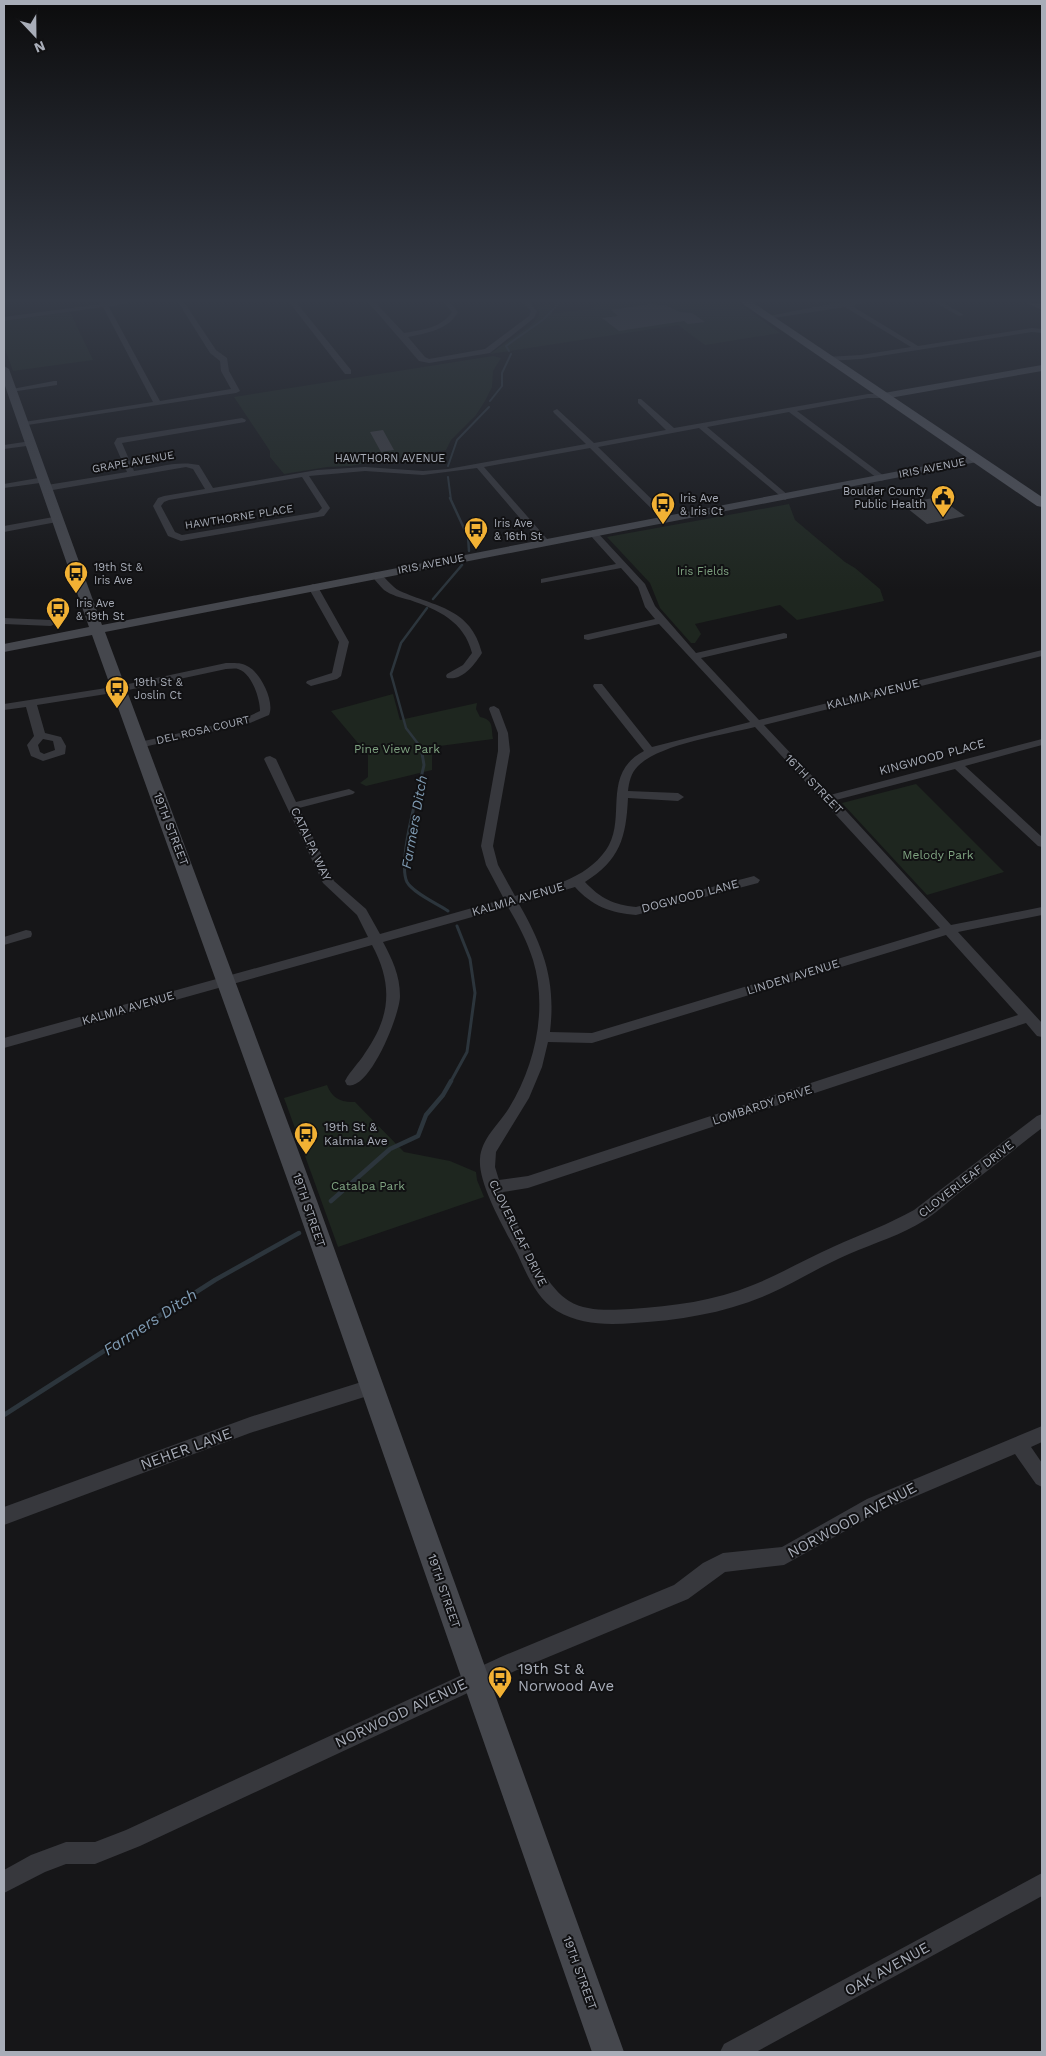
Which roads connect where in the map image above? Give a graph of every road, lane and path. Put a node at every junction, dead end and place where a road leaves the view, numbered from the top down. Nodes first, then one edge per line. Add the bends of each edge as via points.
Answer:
1 (14, 398) edge
2 (154, 398) edge
3 (192, 398) edge
4 (857, 398) edge
5 (887, 398) edge
6 (641, 402) dead end
7 (157, 403) junction
8 (791, 410) junction
9 (557, 411) dead end
10 (242, 420) dead end
11 (24, 424) junction
12 (701, 426) junction
13 (672, 431) junction
14 (31, 443) junction
15 (592, 446) junction
16 (4, 447) edge
17 (977, 459) junction
18 (479, 466) junction
19 (132, 473) junction
20 (304, 474) junction
21 (881, 478) junction
22 (46, 484) junction
23 (4, 486) edge
24 (210, 490) junction
25 (785, 497) junction
26 (1042, 503) edge
27 (667, 519) junction
28 (58, 520) junction
29 (4, 529) edge
30 (593, 533) junction
31 (545, 542) junction
32 (623, 565) junction
33 (376, 575) junction
34 (544, 581) dead end
35 (313, 587) junction
36 (4, 620) edge
37 (661, 621) junction
38 (51, 623) dead end
39 (98, 630) junction
40 (784, 636) dead end
41 (588, 637) dead end
42 (4, 648) edge
43 (1042, 653) edge
44 (694, 656) junction
45 (451, 676) dead end
46 (311, 683) dead end
47 (598, 686) dead end
48 (119, 689) junction
49 (30, 704) junction
50 (4, 707) edge
51 (494, 708) dead end
52 (755, 723) junction
53 (40, 736) dead end
54 (1042, 742) edge
55 (139, 745) junction
56 (650, 752) junction
57 (270, 759) dead end
58 (956, 765) junction
59 (349, 792) dead end
60 (622, 794) junction
61 (678, 796) dead end
62 (828, 799) junction
63 (293, 806) junction
64 (1042, 843) edge
65 (754, 880) dead end
66 (577, 881) junction
67 (512, 901) junction
68 (1042, 911) edge
69 (949, 930) junction
70 (26, 934) dead end
71 (376, 939) junction
72 (4, 941) edge
73 (226, 980) junction
74 (1028, 1017) junction
75 (1042, 1032) edge
76 (543, 1036) junction
77 (4, 1043) edge
78 (352, 1082) dead end
79 (1042, 1120) edge
80 (494, 1187) junction
81 (371, 1387) junction
82 (1042, 1434) edge
83 (1018, 1444) junction
84 (1042, 1478) edge
85 (4, 1516) edge
86 (475, 1679) junction
87 (4, 1882) edge
88 (1042, 1884) edge
89 (608, 2052) edge
90 (732, 2052) edge

1 - 11 street, 19TH STREET
2 - 7 street
3 - 7 street
4 - 8 street, HAWTHORN AVENUE
5 - 17 main road
6 - 13 street
7 - 11 street
8 - 12 street, HAWTHORN AVENUE
8 - 21 street
9 - 15 street
10 - 19 street via 120,440 118,443
11 - 14 street, 19TH STREET
12 - 13 street, HAWTHORN AVENUE
12 - 25 street
13 - 15 street, HAWTHORN AVENUE
14 - 16 street
14 - 22 street, 19TH STREET
15 - 18 street, HAWTHORN AVENUE
15 - 27 street
17 - 21 street, IRIS AVENUE
17 - 26 main road
18 - 20 street, HAWTHORN AVENUE via 435,473 365,469
18 - 31 street
19 - 22 street, GRAPE AVENUE
19 - 24 street, GRAPE AVENUE via 193,466
20 - 24 street, HAWTHORN AVENUE
20 - 24 street, HAWTHORNE PLACE via 326,508 321,514 188,538 171,534 158,503 166,498
21 - 25 street, IRIS AVENUE
22 - 23 street, GRAPE AVENUE
22 - 28 street, 19TH STREET
25 - 27 street, IRIS AVENUE
27 - 30 main road, IRIS AVENUE
28 - 29 street
28 - 39 street, 19TH STREET
30 - 31 main road, IRIS AVENUE
30 - 32 street, 16TH STREET
31 - 33 main road, IRIS AVENUE
32 - 34 street
32 - 37 street, 16TH STREET via 642,586 650,607
33 - 35 main road, IRIS AVENUE
33 - 45 street via 388,588 435,606 465,627 477,653 467,667
35 - 39 main road, IRIS AVENUE
35 - 46 street via 344,642 337,674
36 - 38 street
37 - 41 street
37 - 44 street, 16TH STREET
39 - 42 street, IRIS AVENUE
39 - 48 main road, 19TH STREET
40 - 44 street
43 - 52 street, KALMIA AVENUE
44 - 52 street, 16TH STREET
47 - 56 street
48 - 49 street
48 - 55 street, 19TH STREET
48 - 55 street, DEL ROSA COURT via 214,667 238,666 253,676 266,702 265,713 246,721
49 - 50 street
49 - 53 street
51 - 67 street, CLOVERLEAF DRIVE via 503,733 504,751 486,846 489,862
52 - 56 street, KALMIA AVENUE
52 - 62 street, 16TH STREET
54 - 58 street, KINGWOOD PLACE
55 - 73 street, 19TH STREET
56 - 60 street, KALMIA AVENUE via 629,768
57 - 63 street, CATALPA WAY
58 - 62 street, KINGWOOD PLACE
58 - 64 street
59 - 63 street
60 - 61 street
60 - 66 street, KALMIA AVENUE via 618,837 613,848 605,859
62 - 69 street, 16TH STREET
63 - 71 street, CATALPA WAY via 329,883 358,908
65 - 66 street, DOGWOOD LANE via 636,910 606,906 592,898
66 - 67 street, KALMIA AVENUE
67 - 71 street, KALMIA AVENUE
67 - 76 street, CLOVERLEAF DRIVE via 540,959 545,992
68 - 69 street, LINDEN AVENUE
69 - 74 street, 16TH STREET
69 - 76 street, LINDEN AVENUE via 592,1038
70 - 72 street
71 - 73 street, KALMIA AVENUE
71 - 78 street, CATALPA WAY via 390,967 393,1004 380,1044
73 - 77 street, KALMIA AVENUE
73 - 81 street, 19TH STREET
74 - 75 street, 16TH STREET
74 - 80 street, LOMBARDY DRIVE via 528,1182
76 - 80 street, CLOVERLEAF DRIVE via 533,1074 487,1158
79 - 80 street, CLOVERLEAF DRIVE via 920,1216 831,1254 752,1293 676,1313 603,1318 579,1314 562,1306 539,1281
81 - 85 street, NEHER LANE via 250,1425
81 - 86 street, 19TH STREET
82 - 83 street, NORWOOD AVENUE
83 - 84 street
83 - 86 street, NORWOOD AVENUE via 874,1505 784,1556 723,1564 681,1592
86 - 87 street, NORWOOD AVENUE via 132,1838 95,1853 66,1854 39,1863
86 - 89 street, 19TH STREET
88 - 90 street, OAK AVENUE via 837,1998

